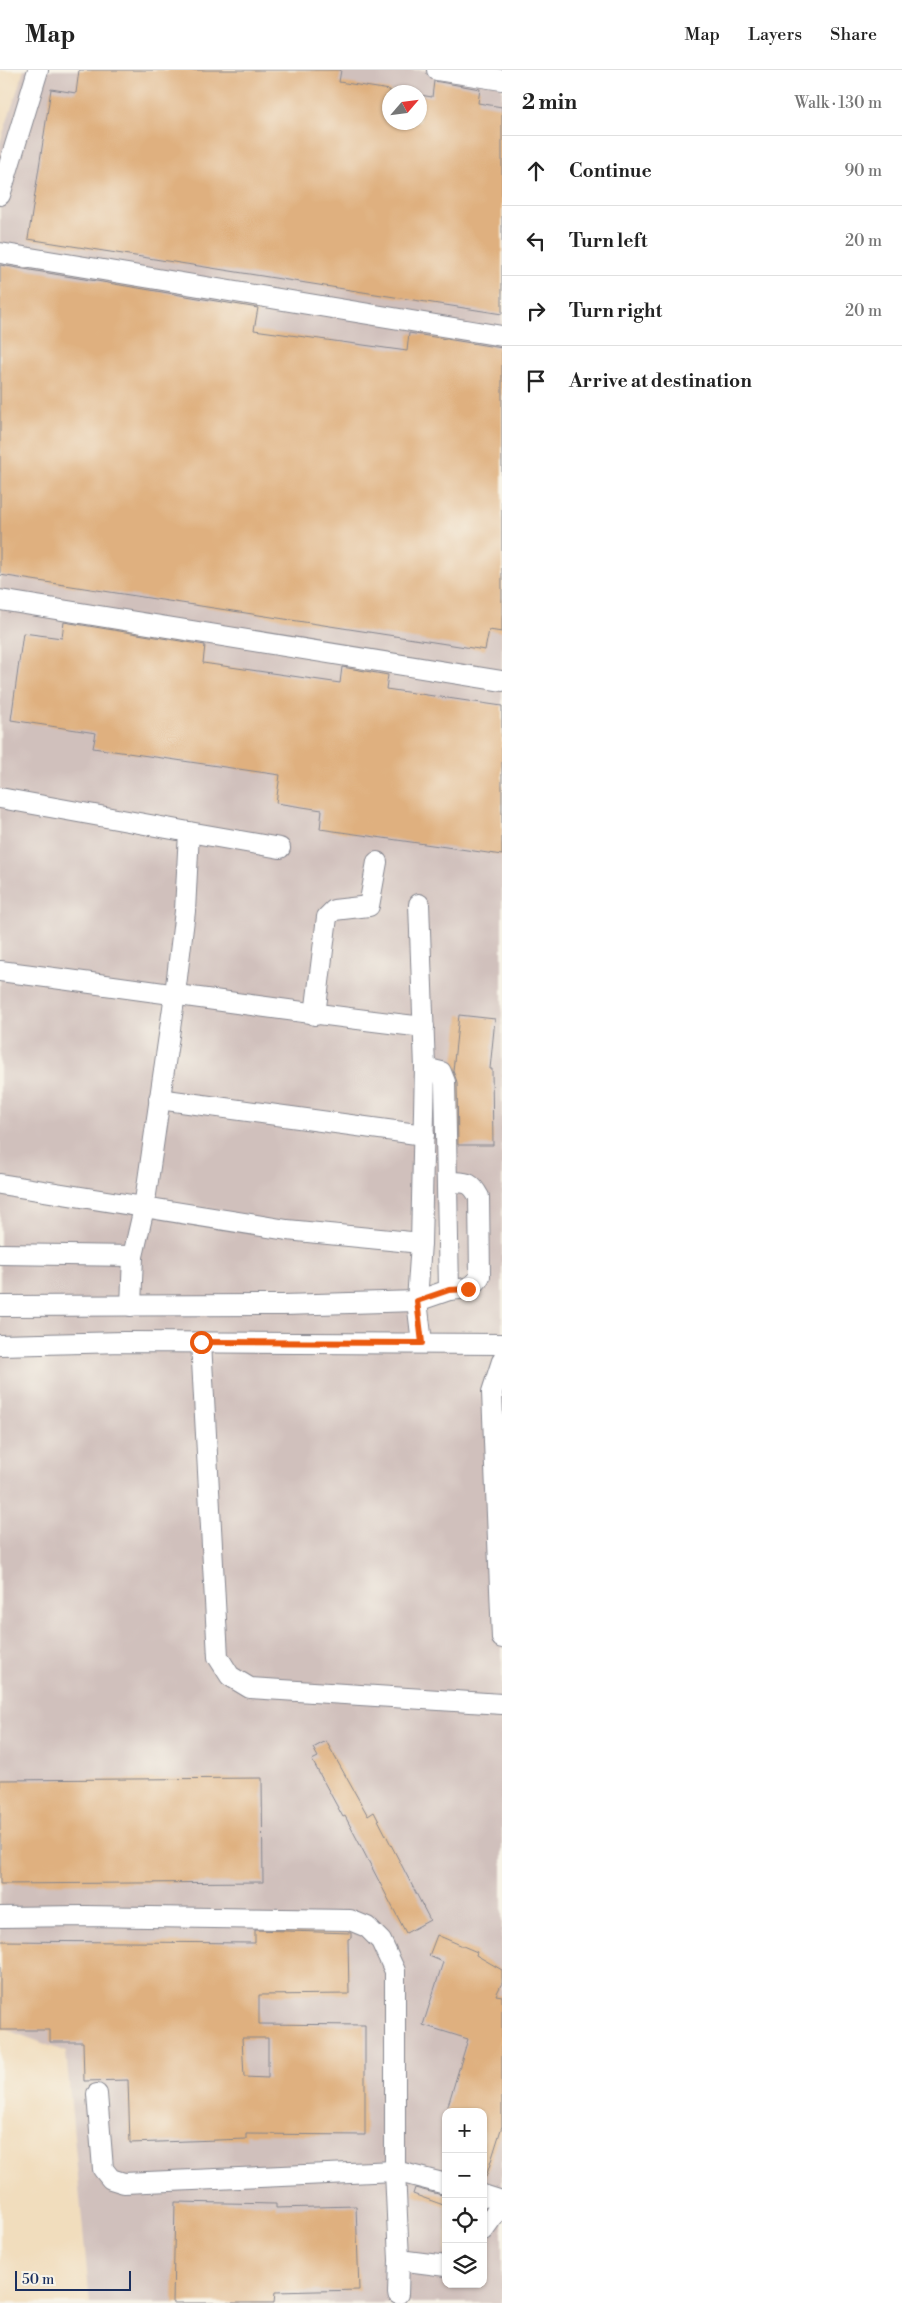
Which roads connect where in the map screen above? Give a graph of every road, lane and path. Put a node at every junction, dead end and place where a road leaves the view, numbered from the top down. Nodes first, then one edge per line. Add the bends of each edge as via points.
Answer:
1 (38, 70) edge
2 (436, 70) edge
3 (502, 80) edge
4 (0, 195) edge
5 (0, 253) edge
6 (502, 336) edge
7 (0, 600) edge
8 (502, 681) edge
9 (0, 798) edge
10 (189, 832) junction
11 (280, 848) dead end
12 (377, 862) dead end
13 (419, 904) dead end
14 (0, 971) edge
15 (176, 994) junction
16 (315, 1015) junction
17 (424, 1027) junction
18 (425, 1068) junction
19 (159, 1099) junction
20 (424, 1135) junction
21 (448, 1182) junction
22 (0, 1184) edge
23 (144, 1208) junction
24 (421, 1243) junction
25 (0, 1254) edge
26 (134, 1256) junction
27 (449, 1290) junction
28 (417, 1301) junction
29 (0, 1306) edge
30 (131, 1306) junction
31 (201, 1342) junction
32 (422, 1343) junction
33 (502, 1344) edge
34 (0, 1345) edge
35 (502, 1361) edge
36 (497, 1392) edge
37 (502, 1638) edge
38 (502, 1704) edge
39 (0, 1917) edge
40 (97, 2094) dead end
41 (395, 2171) junction
42 (442, 2183) edge
43 (487, 2196) edge
44 (502, 2201) edge
45 (502, 2204) edge
46 (487, 2225) edge
47 (399, 2260) junction
48 (442, 2265) edge
49 (398, 2294) dead end

1 - 4 lane
2 - 3 lane
5 - 6 lane
7 - 8 lane
9 - 10 lane
10 - 11 lane
10 - 15 lane
12 - 16 lane via 369,906 334,910 327,917
13 - 17 lane
14 - 15 lane
15 - 16 lane
15 - 19 lane
16 - 17 lane
17 - 18 lane
18 - 20 lane
18 - 21 lane via 441,1072 445,1082
19 - 20 lane
19 - 23 lane
20 - 24 lane
21 - 27 lane
21 - 27 lane via 469,1183 478,1197 480,1276 478,1282 468,1289
22 - 23 lane
23 - 24 lane via 287,1230
23 - 26 lane
24 - 28 lane
25 - 26 lane
26 - 30 lane
27 - 28 lane
28 - 30 lane
28 - 32 lane
29 - 30 lane
31 - 32 lane
31 - 34 lane
31 - 38 lane via 218,1657 230,1676 250,1688
32 - 33 lane
35 - 36 lane
36 - 37 lane
39 - 41 lane via 350,1920 367,1927 381,1941 395,1971
40 - 41 lane via 103,2169 111,2179 124,2183
41 - 42 lane
41 - 47 lane
43 - 44 lane
45 - 46 lane
47 - 48 lane
47 - 49 lane

